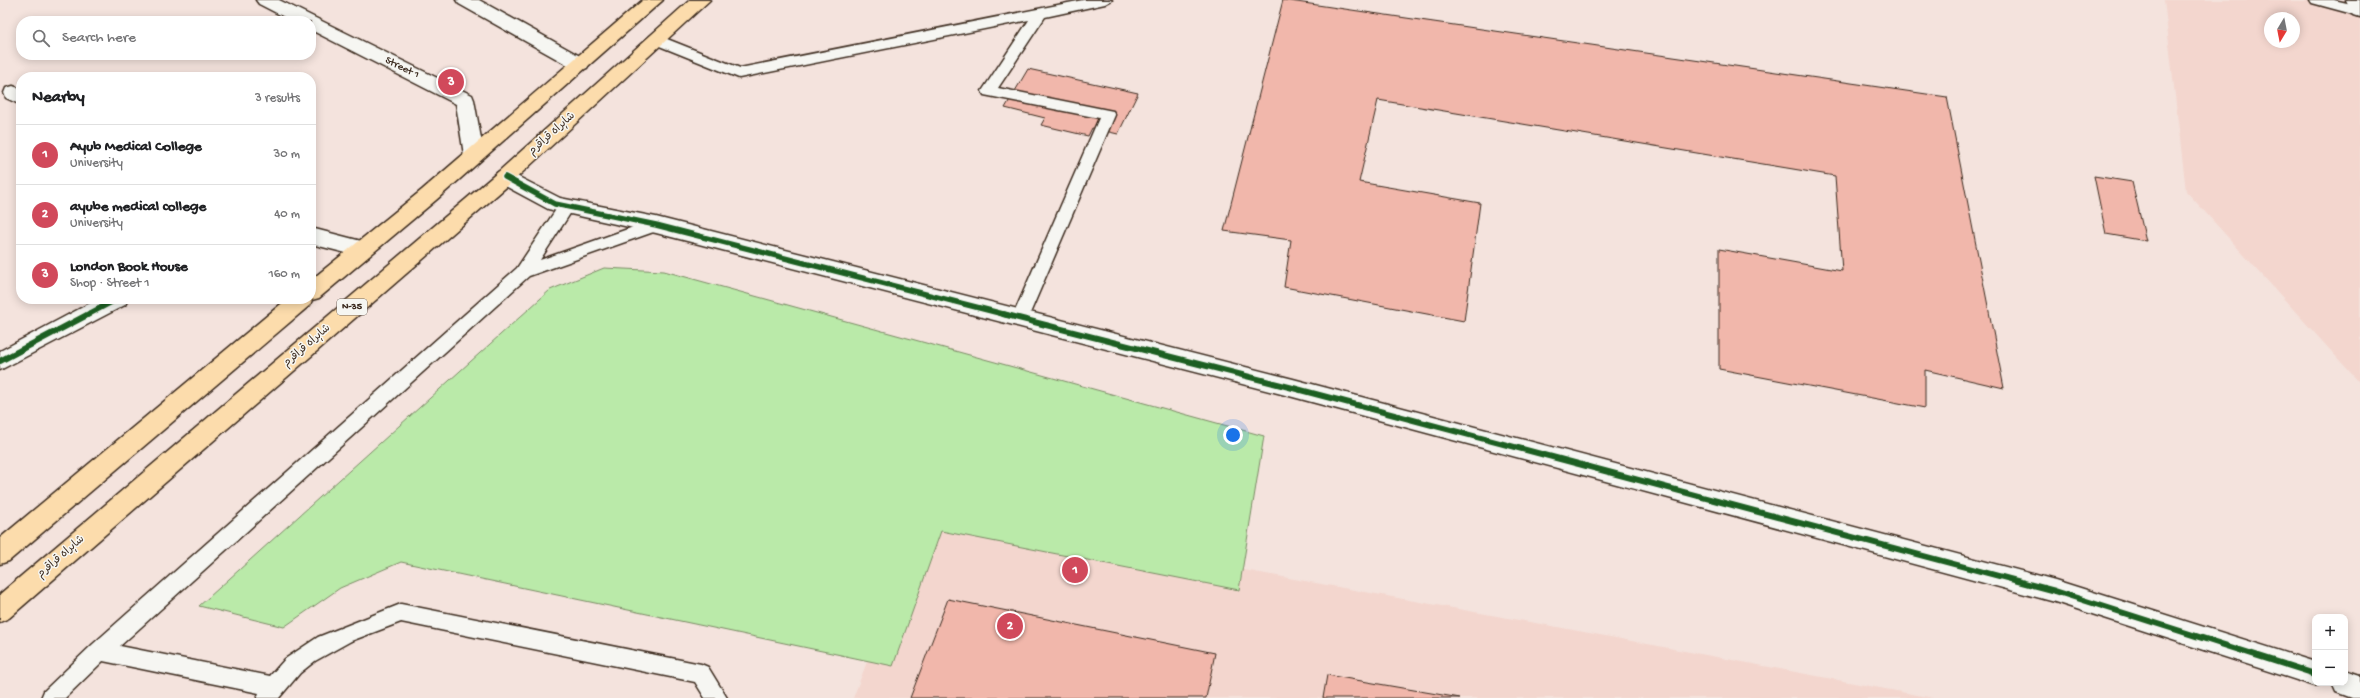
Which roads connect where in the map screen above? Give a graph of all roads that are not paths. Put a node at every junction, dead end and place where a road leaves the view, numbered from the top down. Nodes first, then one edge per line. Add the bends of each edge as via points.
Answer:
1 (265, 0) edge
2 (465, 0) edge
3 (654, 0) edge
4 (701, 0) edge
5 (1106, 0) edge
6 (2317, 0) edge
7 (2355, 0) edge
8 (2360, 11) edge
9 (1040, 13) junction
10 (297, 16) edge
11 (316, 26) edge
12 (657, 40) junction
13 (580, 64) junction
14 (474, 155) junction
15 (505, 177) junction
16 (567, 206) junction
17 (656, 225) junction
18 (316, 237) edge
19 (362, 249) junction
20 (523, 272) junction
21 (316, 288) edge
22 (108, 304) edge
23 (296, 304) edge
24 (1020, 318) junction
25 (0, 361) edge
26 (0, 553) edge
27 (0, 610) edge
28 (100, 651) junction
29 (2312, 673) edge
30 (2348, 684) edge
31 (2360, 688) edge
32 (270, 692) edge
33 (51, 698) edge
34 (717, 698) edge

1 - 10 street
2 - 13 street
3 - 13 highway
4 - 12 highway, شاہراہ قراقرم / N-35
5 - 9 lane
6 - 8 lane
7 - 8 street
9 - 12 lane via 739,73
9 - 24 lane via 989,91 1108,115
11 - 14 street, Street 1 via 465,100
12 - 15 highway, شاہراہ قراقرم / N-35
13 - 14 highway
14 - 19 highway
15 - 16 street via 549,201
15 - 27 highway, شاہراہ قراقرم / N-35
16 - 17 street
16 - 20 lane
17 - 20 lane
17 - 24 street
18 - 19 street
19 - 21 highway
20 - 28 lane
22 - 25 street
23 - 26 highway
24 - 29 street via 2055,591
28 - 32 lane
28 - 33 lane
30 - 31 street
32 - 34 lane via 294,665 320,644 401,613 700,674

